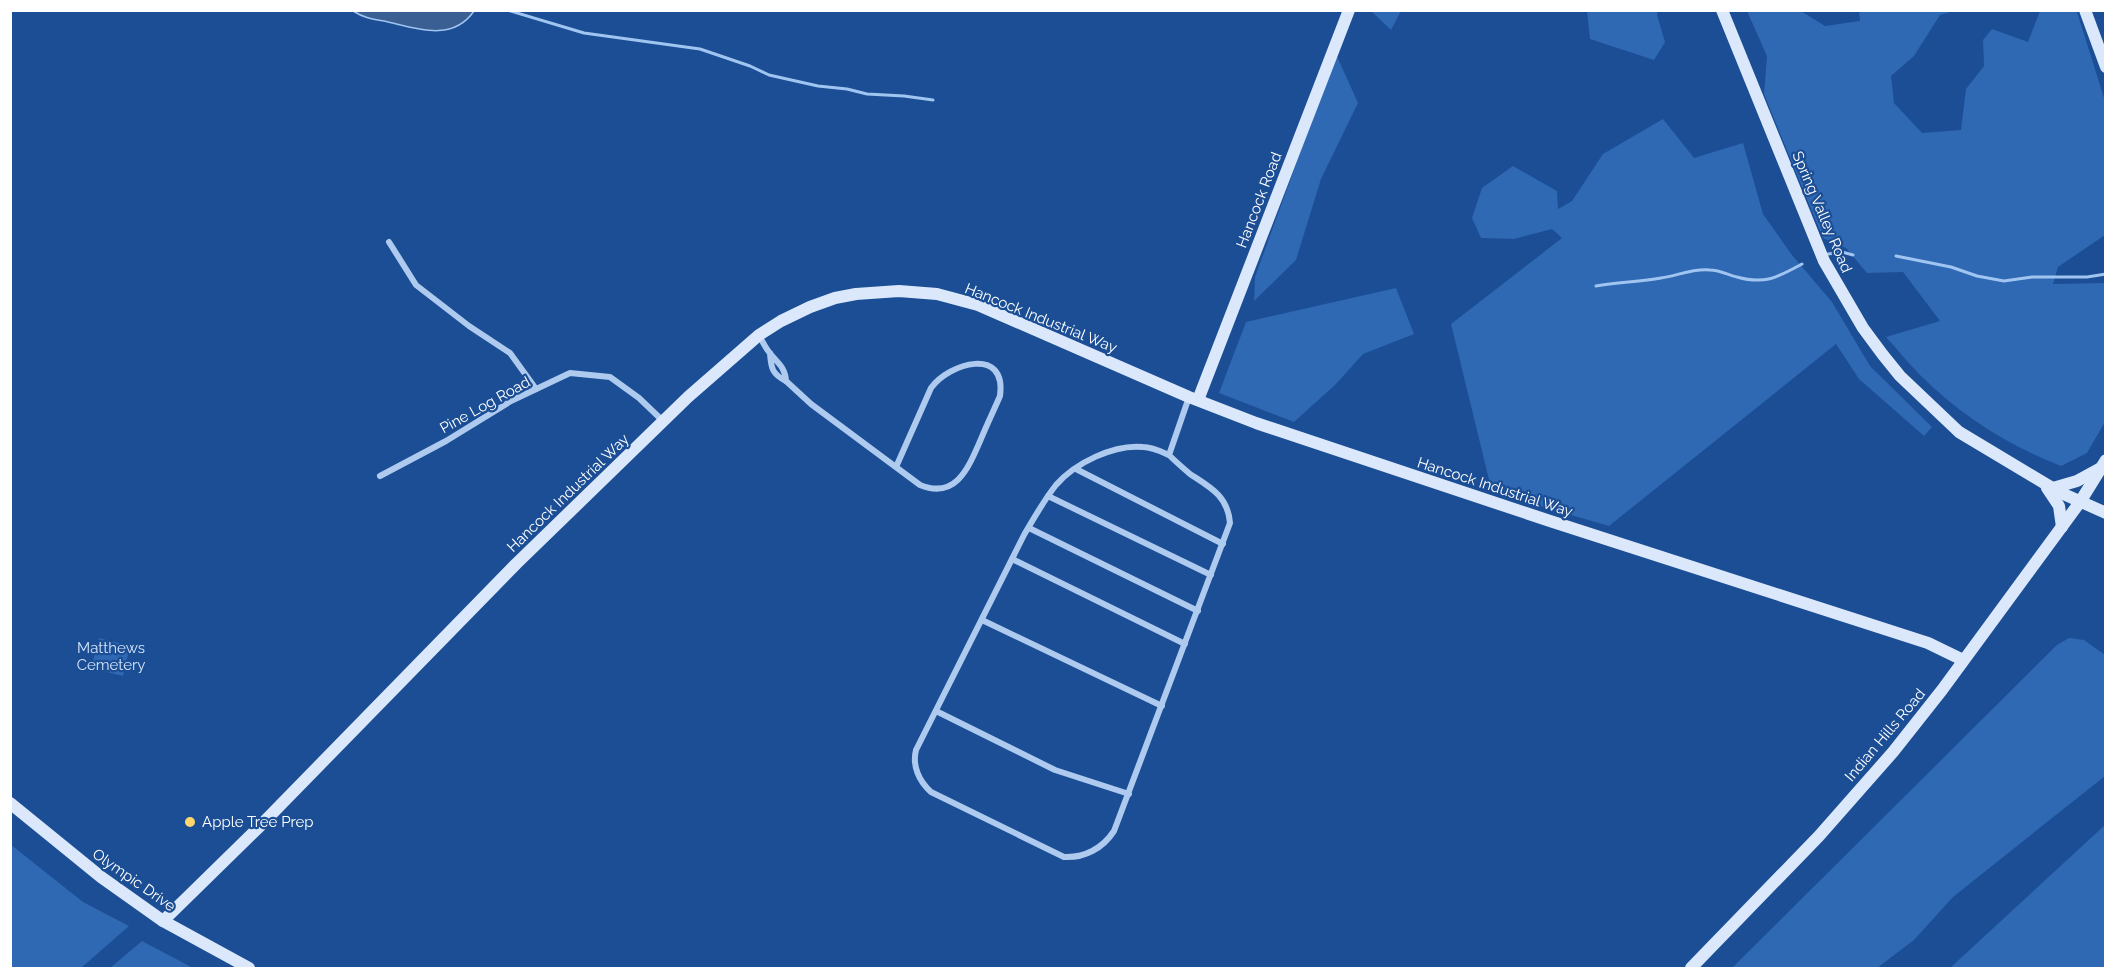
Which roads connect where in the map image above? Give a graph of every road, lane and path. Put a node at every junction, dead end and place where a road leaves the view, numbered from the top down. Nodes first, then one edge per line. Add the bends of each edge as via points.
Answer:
1 (1349, 10) edge
2 (1722, 10) edge
3 (2085, 10) edge
4 (2106, 67) edge
5 (389, 242) dead end
6 (759, 335) junction
7 (536, 389) junction
8 (1193, 399) junction
9 (663, 421) junction
10 (1169, 455) junction
11 (2103, 464) edge
12 (896, 467) junction
13 (1076, 469) junction
14 (380, 476) dead end
15 (2048, 485) junction
16 (1048, 496) junction
17 (2080, 502) junction
18 (2106, 513) edge
19 (2062, 527) junction
20 (1029, 528) junction
21 (1223, 544) junction
22 (1012, 559) junction
23 (1211, 575) junction
24 (1198, 610) junction
25 (982, 620) junction
26 (1185, 644) junction
27 (1963, 660) junction
28 (1162, 706) junction
29 (936, 711) junction
30 (1129, 794) junction
31 (10, 803) edge
32 (163, 921) junction
33 (249, 969) edge
34 (1691, 969) edge

1 - 8 street, Hancock Road
2 - 15 street, Spring Valley Road via 1824,261 1863,328 1900,376 1959,432
3 - 4 street
5 - 7 street via 416,285 510,353
6 - 8 street, Hancock Industrial Way via 795,313 836,298 878,291 937,294 978,305
6 - 9 street, Hancock Industrial Way
6 - 12 street via 777,376
7 - 9 street, Pine Log Road via 570,373 610,377
7 - 14 street, Pine Log Road
8 - 10 street
8 - 27 street, Hancock Industrial Way via 1512,509 1928,643
9 - 32 street, Hancock Industrial Way
10 - 13 street via 1151,448 1130,447
10 - 21 street via 1224,500 1230,523
11 - 15 street via 2085,477
11 - 17 street, Indian Hills Road
12 - 12 street via 929,489 945,488 960,478 968,469 1000,396 994,369 974,363 937,380
13 - 16 street
13 - 21 street
15 - 17 street, Spring Valley Road
15 - 19 street via 2059,506
16 - 20 street
16 - 23 street
17 - 18 street, Spring Valley Road
17 - 19 street, Indian Hills Road
19 - 27 street, Indian Hills Road
20 - 22 street
20 - 24 street
21 - 23 street
22 - 25 street
22 - 26 street
23 - 24 street
24 - 26 street
25 - 28 street
25 - 29 street
26 - 28 street
27 - 34 street, Indian Hills Road via 1886,761
28 - 30 street
29 - 30 street via 1054,770
29 - 30 street via 915,756 922,784 931,792 1064,857 1092,851 1108,839
31 - 32 street, Olympic Drive via 101,877
32 - 33 street, Olympic Drive

